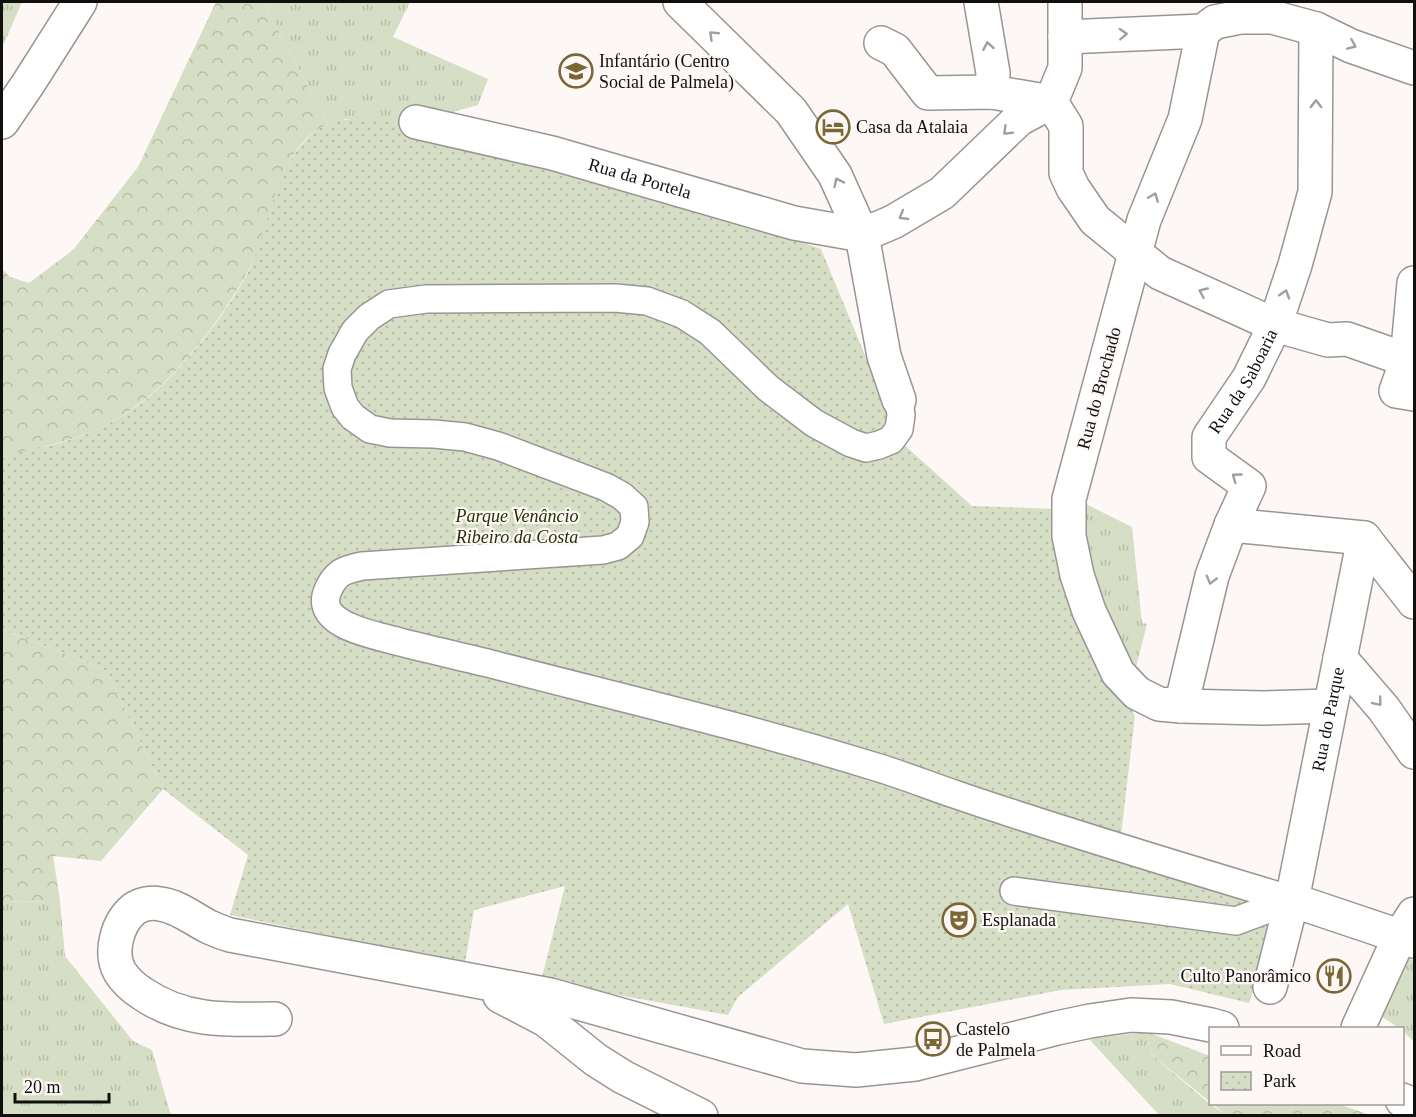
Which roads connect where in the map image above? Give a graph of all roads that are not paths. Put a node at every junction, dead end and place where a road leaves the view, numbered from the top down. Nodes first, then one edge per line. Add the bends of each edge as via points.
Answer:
1 (80, 2) edge
2 (680, 2) edge
3 (981, 2) edge
4 (1065, 2) edge
5 (1316, 29) junction
6 (1203, 31) junction
7 (1065, 37) junction
8 (880, 43) dead end
9 (1414, 68) edge
10 (992, 92) junction
11 (1051, 102) junction
12 (2, 122) edge
13 (416, 122) dead end
14 (862, 236) junction
15 (1135, 252) junction
16 (1414, 283) edge
17 (1275, 325) junction
18 (1407, 360) junction
19 (1405, 393) edge
20 (899, 400) joint
21 (1231, 525) junction
22 (1364, 538) junction
23 (1414, 602) edge
24 (1340, 658) junction
25 (1181, 706) junction
26 (1330, 706) junction
27 (1414, 752) edge
28 (1014, 891) dead end
29 (1292, 900) junction
30 (1410, 930) edge
31 (474, 981) junction
32 (1270, 987) dead end
33 (275, 1019) dead end
34 (1218, 1027) edge
35 (1359, 1027) edge
36 (701, 1116) edge

1 - 12 street
14 -> 2 street via 835,175 791,111
10 -> 3 street via 993,73
4 - 7 street
5 - 6 street via 1272,17 1240,17 1215,22
5 -> 9 street
17 -> 5 street, Rua da Saboaria via 1316,192
7 -> 6 street
15 -> 6 street, Rua do Brochado via 1185,119
7 - 11 street via 1065,68
8 - 10 street via 896,50 928,93
10 - 11 street
11 -> 14 street via 1019,119 942,193
11 - 15 street via 1065,126 1066,173 1073,188 1095,220
13 - 14 street, Rua da Portela via 552,153 794,223
14 - 20 street via 884,356
17 -> 15 street via 1160,273
15 - 25 street, Rua do Brochado via 1069,500 1069,536 1089,611 1118,673 1137,693 1159,704
16 - 18 street
17 - 18 street via 1328,339 1347,339
21 -> 17 street, Rua da Saboaria via 1249,486 1209,457 1209,437 1249,378
18 - 19 street
20 - 29 street via 899,429 891,440 866,448 814,423 768,388 710,333 682,314 647,300 426,299 389,304 369,316 355,331 337,369 338,388 353,417 370,429 390,433 465,437 585,478 622,496 634,507 635,522 630,536 618,546 603,550 344,570 333,580 326,595 326,608 346,627 877,767
21 - 22 street
21 -> 25 street, Rua da Saboaria via 1212,576
22 - 23 street
22 - 24 street, Rua do Parque
24 - 26 street, Rua do Parque
24 -> 27 street
25 - 26 street, Rua do Brochado
26 - 29 street, Rua do Parque
28 - 29 street via 1236,921
29 - 30 street
29 - 32 street, Rua do Parque
30 - 35 street
31 - 33 street via 230,936 159,903 135,908 127,916 115,944 115,957 119,971 142,994 181,1013 202,1017
31 - 34 street via 550,995 802,1066 856,1070 915,1064 1057,1028 1131,1015 1171,1017
31 - 36 street via 546,1020 623,1077

